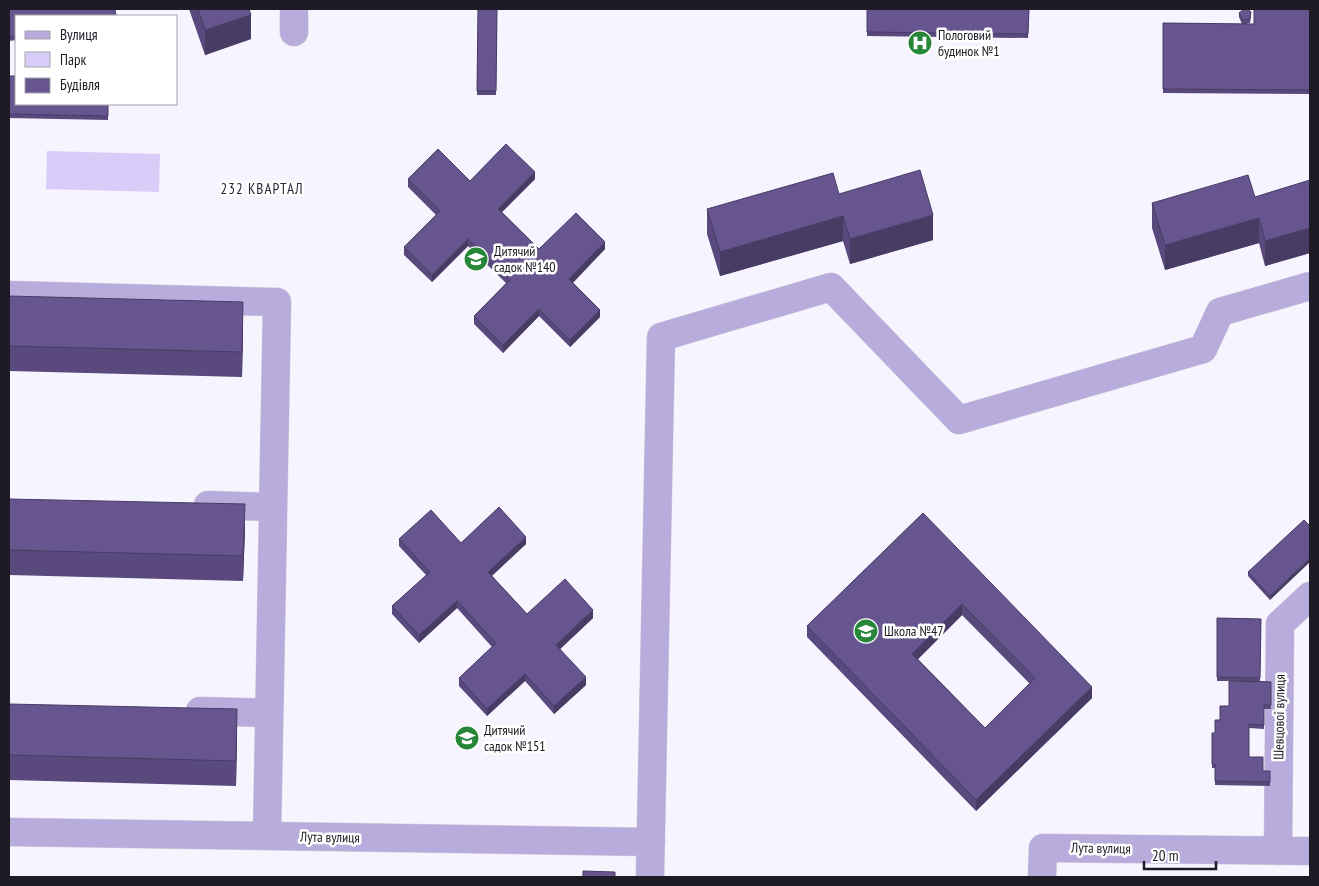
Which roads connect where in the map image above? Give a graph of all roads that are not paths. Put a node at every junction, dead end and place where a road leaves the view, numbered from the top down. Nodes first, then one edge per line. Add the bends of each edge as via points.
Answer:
1 (1310, 286) edge
2 (9, 295) edge
3 (185, 505) edge
4 (273, 507) junction
5 (1310, 596) edge
6 (173, 710) edge
7 (269, 713) junction
8 (9, 832) edge
9 (267, 836) junction
10 (651, 842) junction
11 (1278, 851) junction
12 (1310, 851) edge
13 (650, 877) edge
14 (1042, 877) edge

1 - 10 street via 1220,312 1203,349 958,420 831,287 661,337
2 - 4 street via 277,302
3 - 4 street
4 - 7 street
5 - 11 street, Шевцової вулиця via 1280,624
6 - 7 street
7 - 9 street
8 - 9 street, Лута вулиця
9 - 10 street, Лута вулиця
10 - 13 street
11 - 12 street, Лута вулиця
11 - 14 street, Лута вулиця via 1043,848

